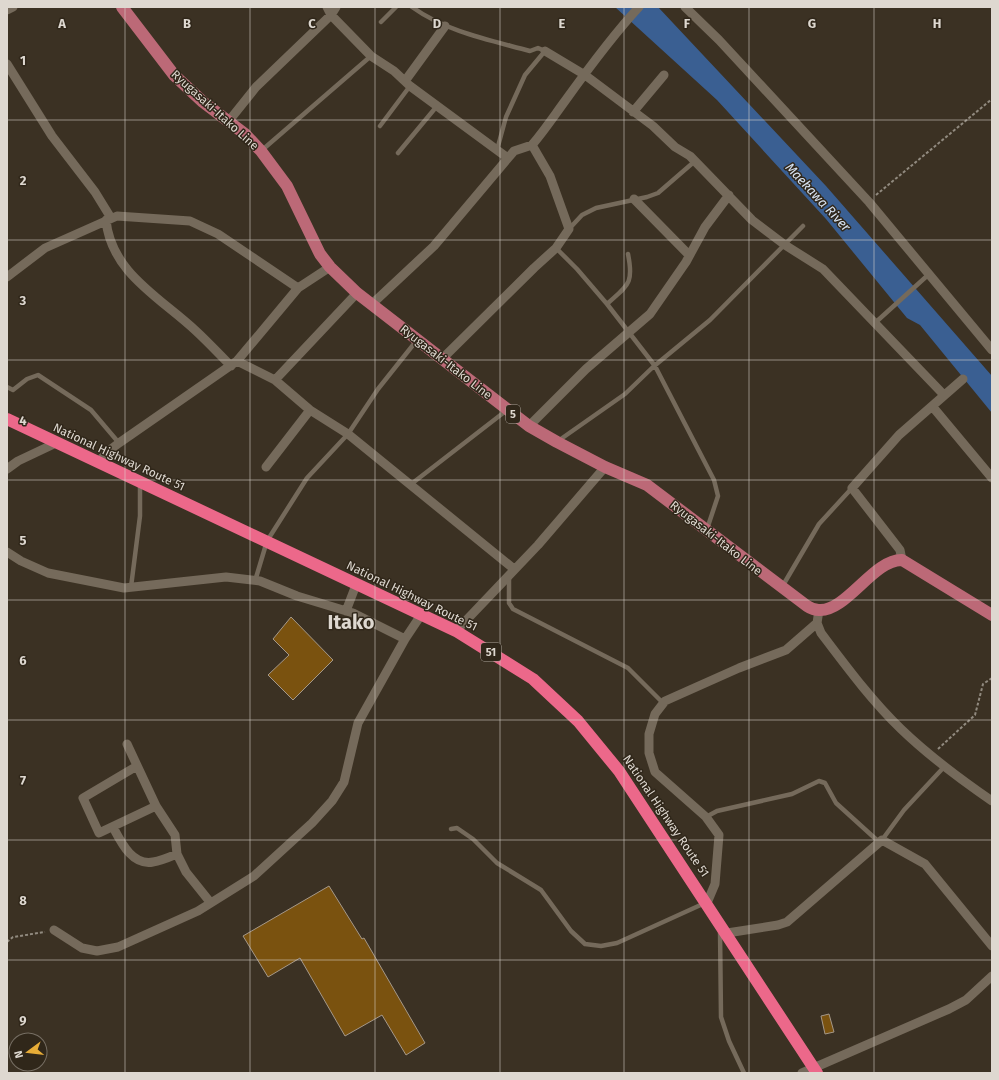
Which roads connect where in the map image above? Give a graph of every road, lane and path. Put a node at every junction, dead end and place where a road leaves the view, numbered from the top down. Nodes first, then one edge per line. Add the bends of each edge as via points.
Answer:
1 (13, 7) edge
2 (122, 7) edge
3 (396, 7) edge
4 (412, 7) edge
5 (639, 7) edge
6 (685, 7) edge
7 (7, 10) edge
8 (331, 10) edge
9 (381, 22) dead end
10 (445, 26) junction
11 (545, 51) junction
12 (371, 56) junction
13 (7, 64) edge
14 (585, 75) junction
15 (664, 75) dead end
16 (407, 84) junction
17 (992, 99) edge
18 (437, 106) junction
19 (633, 112) junction
20 (228, 122) junction
21 (380, 126) dead end
22 (532, 145) junction
23 (497, 150) junction
24 (261, 151) junction
25 (398, 153) dead end
26 (508, 158) junction
27 (695, 161) junction
28 (729, 195) junction
29 (634, 199) junction
30 (869, 202) junction
31 (108, 219) junction
32 (803, 226) dead end
33 (569, 229) junction
34 (785, 244) junction
35 (556, 248) junction
36 (628, 254) dead end
37 (689, 255) junction
38 (330, 267) junction
39 (928, 275) junction
40 (7, 277) edge
41 (298, 288) junction
42 (357, 293) junction
43 (372, 304) junction
44 (607, 304) junction
45 (876, 322) junction
46 (630, 332) junction
47 (418, 338) junction
48 (992, 350) edge
49 (443, 358) junction
50 (234, 364) junction
51 (655, 366) junction
52 (963, 379) dead end
53 (275, 380) junction
54 (7, 387) edge
55 (944, 395) junction
56 (932, 406) junction
57 (310, 410) junction
58 (507, 410) junction
59 (7, 419) edge
60 (529, 426) junction
61 (348, 434) junction
62 (557, 442) junction
63 (56, 443) junction
64 (119, 443) junction
65 (99, 462) junction
66 (266, 467) dead end
67 (605, 467) junction
68 (7, 469) edge
69 (992, 478) edge
70 (140, 482) junction
71 (410, 485) junction
72 (852, 488) junction
73 (706, 530) junction
74 (267, 541) junction
75 (7, 552) edge
76 (902, 560) junction
77 (511, 572) junction
78 (255, 581) junction
79 (356, 585) junction
80 (131, 587) junction
81 (781, 589) junction
82 (819, 610) junction
83 (346, 611) junction
84 (421, 615) junction
85 (992, 615) edge
86 (817, 623) junction
87 (456, 631) junction
88 (405, 639) junction
89 (992, 678) edge
90 (663, 703) junction
91 (127, 744) dead end
92 (931, 756) junction
93 (137, 766) junction
94 (944, 767) junction
95 (992, 801) edge
96 (156, 806) junction
97 (706, 817) junction
98 (113, 827) junction
99 (451, 829) dead end
100 (881, 841) junction
101 (177, 854) junction
102 (210, 902) junction
103 (707, 903) junction
104 (719, 922) junction
105 (54, 930) joint
106 (727, 933) junction
107 (7, 942) edge
108 (992, 946) edge
109 (992, 976) edge
110 (816, 1071) edge
111 (744, 1073) edge
112 (802, 1073) edge

1 - 7 street
2 - 20 main road, Ryugasaki-Itako Line / 5 via 174,75
3 - 9 lane
4 - 10 lane via 427,18
5 - 14 street via 623,23
6 - 30 street via 719,40
8 - 12 street
8 - 20 street via 256,87
10 - 11 lane via 530,51 538,48
10 - 16 street
11 - 14 street
11 - 23 lane via 525,75 506,117
12 - 16 street via 394,71
12 - 24 lane
13 - 31 street via 52,136 94,192
14 - 19 street
14 - 22 street
15 - 19 street
16 - 18 street
16 - 21 lane
17 - 30 path
18 - 23 street
18 - 25 lane
19 - 27 street
20 - 24 main road, Ryugasaki-Itako Line / 5 via 245,134
22 - 26 street via 514,151
22 - 33 street via 550,176
23 - 26 street
24 - 38 main road, Ryugasaki-Itako Line / 5 via 287,186 320,254
26 - 43 street via 434,246
27 - 28 street
27 - 29 lane via 658,193
28 - 34 street via 752,220
28 - 37 street via 705,227
29 - 33 lane via 596,208 582,215
29 - 37 street
30 - 39 street
31 - 40 street via 45,248
31 - 41 street via 117,216 190,220 218,234
31 - 50 street via 108,237 129,273
32 - 34 lane
33 - 35 street
34 - 45 street via 823,269
34 - 51 lane via 710,320
35 - 44 lane
35 - 49 street
36 - 44 lane via 632,272 628,284
37 - 46 street via 650,314
38 - 41 street
38 - 42 main road, Ryugasaki-Itako Line / 5
39 - 45 lane
39 - 48 street
41 - 50 street
42 - 43 main road, Ryugasaki-Itako Line / 5
42 - 53 street
43 - 47 main road, Ryugasaki-Itako Line / 5
44 - 46 lane
45 - 55 street
46 - 51 lane
46 - 60 street via 586,369
47 - 49 main road, Ryugasaki-Itako Line / 5
47 - 61 lane via 378,389
49 - 58 main road, Ryugasaki-Itako Line / 5
50 - 53 street
50 - 64 street
51 - 62 lane via 625,394
51 - 73 lane via 714,480 718,496
52 - 55 street
53 - 57 street
54 - 64 lane via 13,390 27,379 38,375 91,410
55 - 56 street
56 - 69 street
56 - 72 street via 899,435
57 - 61 street
57 - 66 street
58 - 60 main road, Ryugasaki-Itako Line / 5
58 - 71 lane
59 - 63 highway, National Highway Route 51 / 51
60 - 62 main road, Ryugasaki-Itako Line / 5
61 - 71 street
61 - 74 lane via 307,478
62 - 67 main road, Ryugasaki-Itako Line / 5
63 - 65 highway, National Highway Route 51 / 51
63 - 68 street
64 - 65 street
65 - 70 highway, National Highway Route 51 / 51
67 - 73 main road, Ryugasaki-Itako Line / 5 via 647,485
67 - 77 street via 538,545
70 - 74 highway, National Highway Route 51 / 51
70 - 80 lane via 140,516
71 - 77 street
72 - 76 street via 900,550
72 - 81 lane via 819,524
73 - 81 main road, Ryugasaki-Itako Line / 5
74 - 78 lane
74 - 79 highway, National Highway Route 51 / 51
75 - 80 street via 48,573 124,588
76 - 82 main road via 894,560 836,605
76 - 85 main road
77 - 87 street
77 - 90 lane via 508,594 513,609 628,668
78 - 80 street via 226,577
78 - 83 street
79 - 83 street
79 - 84 highway, National Highway Route 51 / 51
81 - 82 main road, Ryugasaki-Itako Line / 5 via 807,606
82 - 86 street
83 - 88 street
84 - 87 highway, National Highway Route 51 / 51
84 - 88 street
86 - 90 street via 786,650 739,668
86 - 92 street via 821,633 865,690 900,729
87 - 103 highway, National Highway Route 51 / 51 via 533,680 578,721 624,776
88 - 102 street via 358,724 344,782 332,801 254,876
89 - 92 path via 983,684 975,715
90 - 97 street via 655,714 649,734 649,753 654,772
91 - 93 street
92 - 94 street
93 - 96 street
93 - 98 street via 83,798 99,833
94 - 95 street
94 - 100 lane via 904,810
96 - 98 street
96 - 101 street via 175,835
97 - 100 lane via 717,811 792,794 819,781 824,784 836,803
97 - 103 street via 718,834 715,884
98 - 101 street via 126,852 138,859 152,863
99 - 103 lane via 457,828 497,863 541,890 571,931 585,944 601,946 617,943
100 - 106 street via 787,922
100 - 108 street via 926,864
101 - 102 street via 186,872
102 - 105 street via 198,911 151,933 118,947 97,951 82,948
103 - 104 highway, National Highway Route 51 / 51
104 - 106 highway, National Highway Route 51 / 51
104 - 111 lane via 721,1017
105 - 107 path via 13,937
106 - 110 highway, National Highway Route 51 / 51
109 - 110 street via 966,1000 955,1006
110 - 112 street

